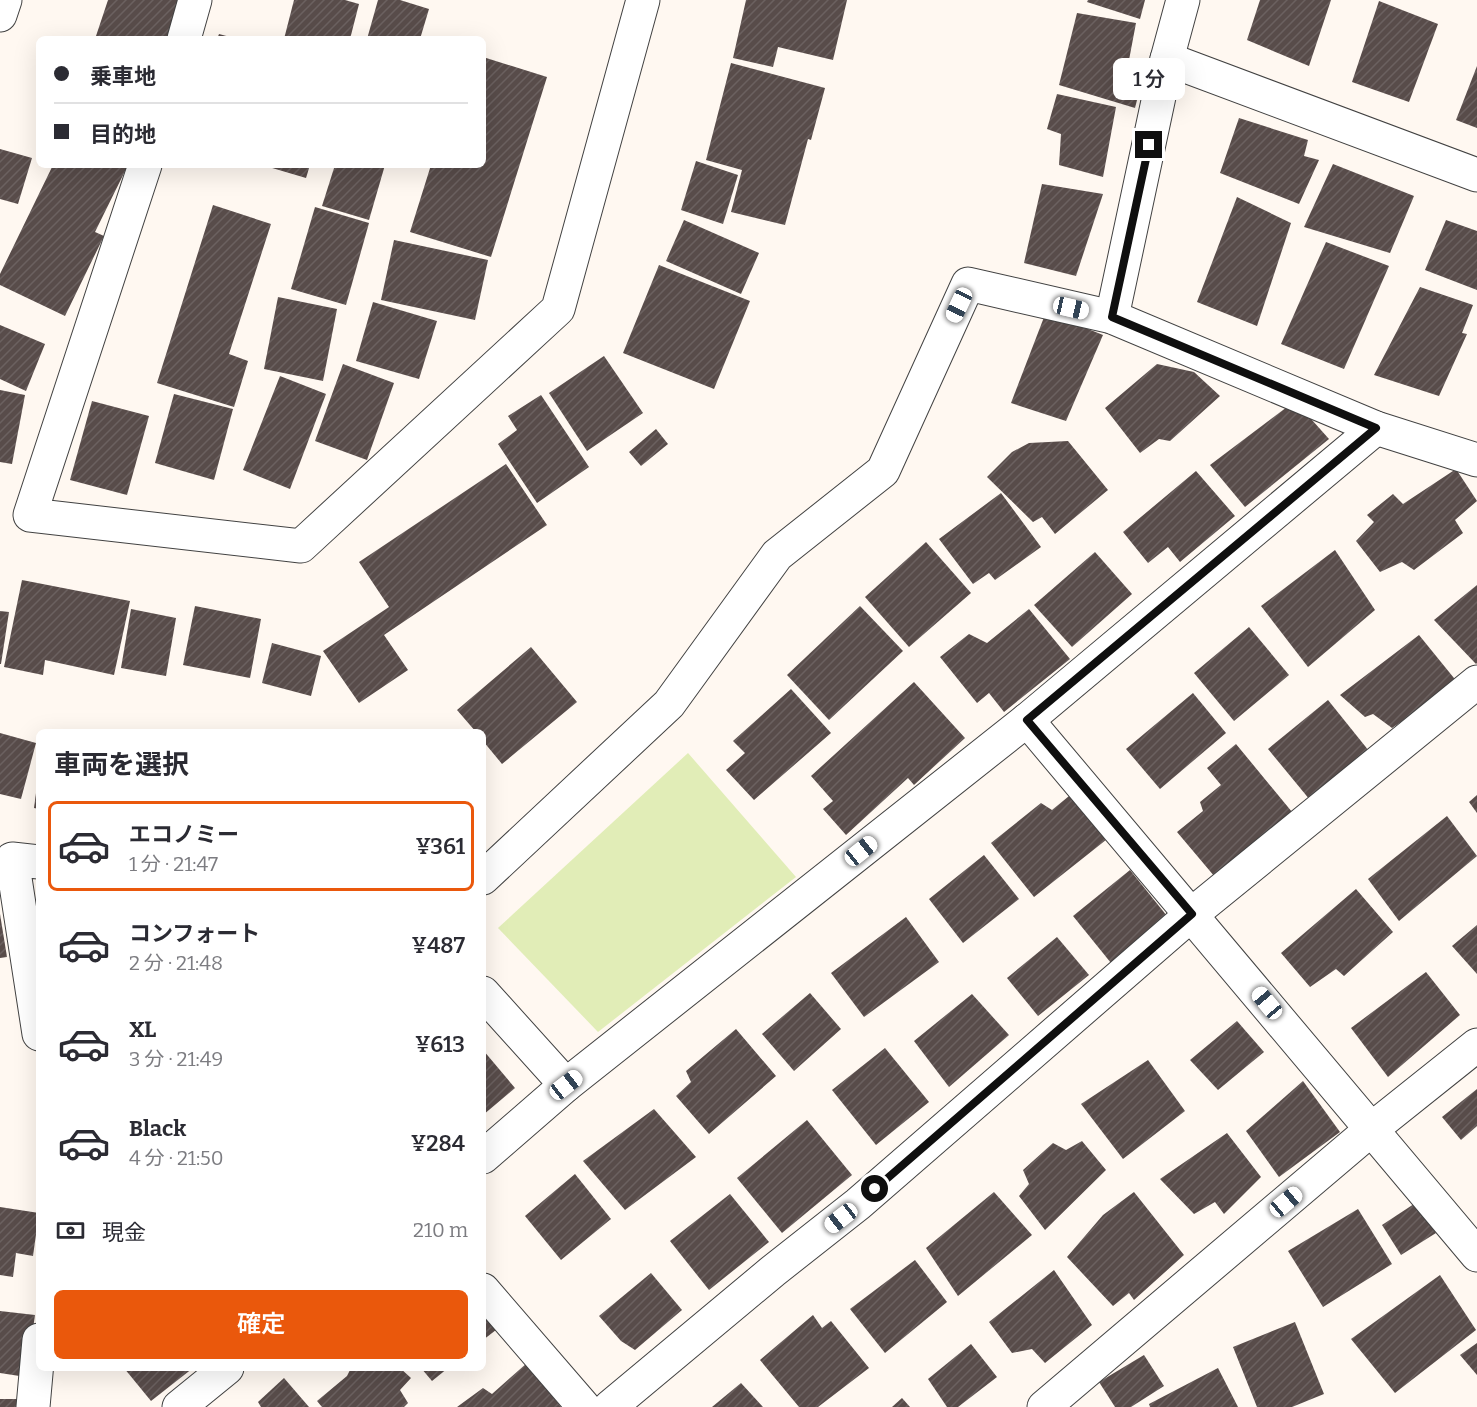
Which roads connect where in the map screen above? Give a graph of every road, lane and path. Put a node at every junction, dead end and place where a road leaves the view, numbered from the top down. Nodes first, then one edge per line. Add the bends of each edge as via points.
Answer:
1 (5, 0) edge
2 (195, 0) edge
3 (643, 0) edge
4 (1183, 0) edge
5 (0, 15) edge
6 (185, 36) edge
7 (1167, 59) junction
8 (144, 168) edge
9 (1477, 176) edge
10 (1112, 317) junction
11 (1376, 428) junction
12 (1477, 460) edge
13 (1477, 682) edge
14 (1027, 720) junction
15 (36, 862) edge
16 (486, 875) edge
17 (1192, 914) junction
18 (486, 996) edge
19 (36, 1015) edge
20 (1477, 1045) edge
21 (566, 1085) junction
22 (1373, 1128) junction
23 (486, 1154) edge
24 (1477, 1255) edge
25 (486, 1293) edge
26 (36, 1371) edge
27 (223, 1371) edge
28 (33, 1407) edge
29 (179, 1407) edge
30 (584, 1407) edge
31 (610, 1407) edge
32 (1044, 1407) edge

1 - 5 street
2 - 6 street
3 - 8 street via 558,309 301,546 30,515
4 - 7 street
7 - 9 street
7 - 10 street
10 - 11 street
10 - 16 street via 968,284 883,471 777,555 669,704
11 - 12 street
11 - 14 street
13 - 17 street
14 - 17 street
14 - 21 street
15 - 19 street via 12,859
17 - 22 street
17 - 31 street via 858,1204
18 - 21 street
20 - 22 street
21 - 23 street
22 - 24 street
22 - 32 street
25 - 30 street
26 - 28 street
27 - 29 street

